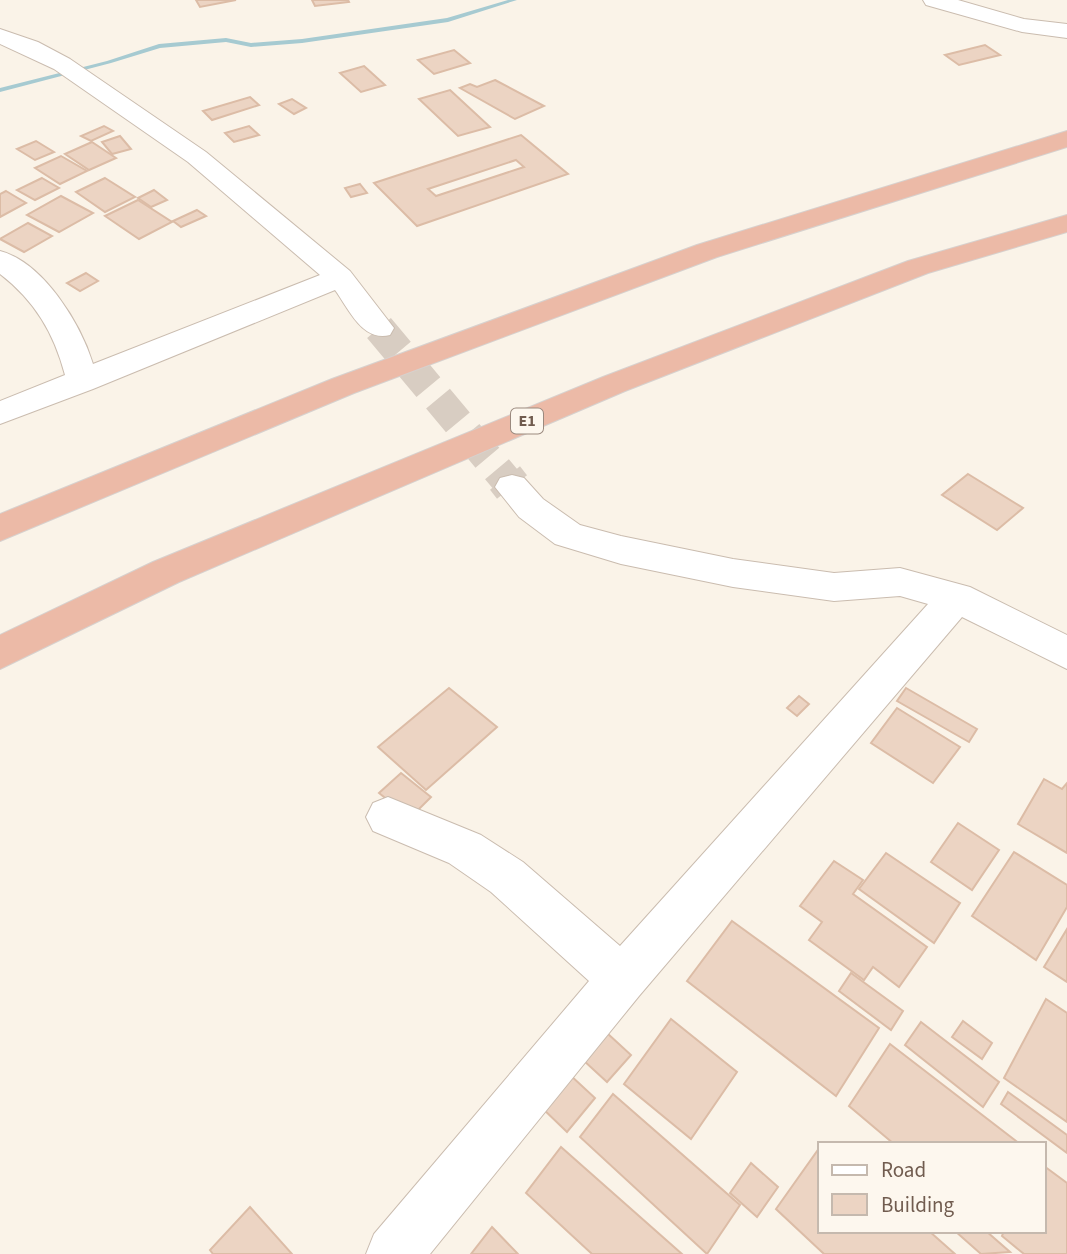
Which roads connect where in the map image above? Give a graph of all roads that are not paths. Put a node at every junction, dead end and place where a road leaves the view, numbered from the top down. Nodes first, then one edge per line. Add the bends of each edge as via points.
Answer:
1 (944, 1) edge
2 (1067, 31) edge
3 (0, 36) edge
4 (1067, 139) edge
5 (1067, 223) edge
6 (0, 260) edge
7 (340, 277) junction
8 (379, 328) tunnel mouth
9 (82, 382) junction
10 (0, 413) edge
11 (512, 487) tunnel mouth
12 (0, 528) edge
13 (957, 597) junction
14 (0, 653) edge
15 (1067, 653) edge
16 (388, 817) dead end
17 (622, 979) junction
18 (394, 1254) edge

1 - 2 street via 1023,25
3 - 7 street via 30,47 127,107 197,158
4 - 12 highway via 694,255 342,386
5 - 14 highway, E1 via 918,267 614,384 166,572
6 - 9 street via 33,285 56,315 75,350
7 - 8 street
7 - 9 street
9 - 10 street
11 - 13 street via 531,508 568,534 621,551 834,587 900,582
13 - 15 street
13 - 17 street
16 - 17 street via 465,849 508,877
17 - 18 street

